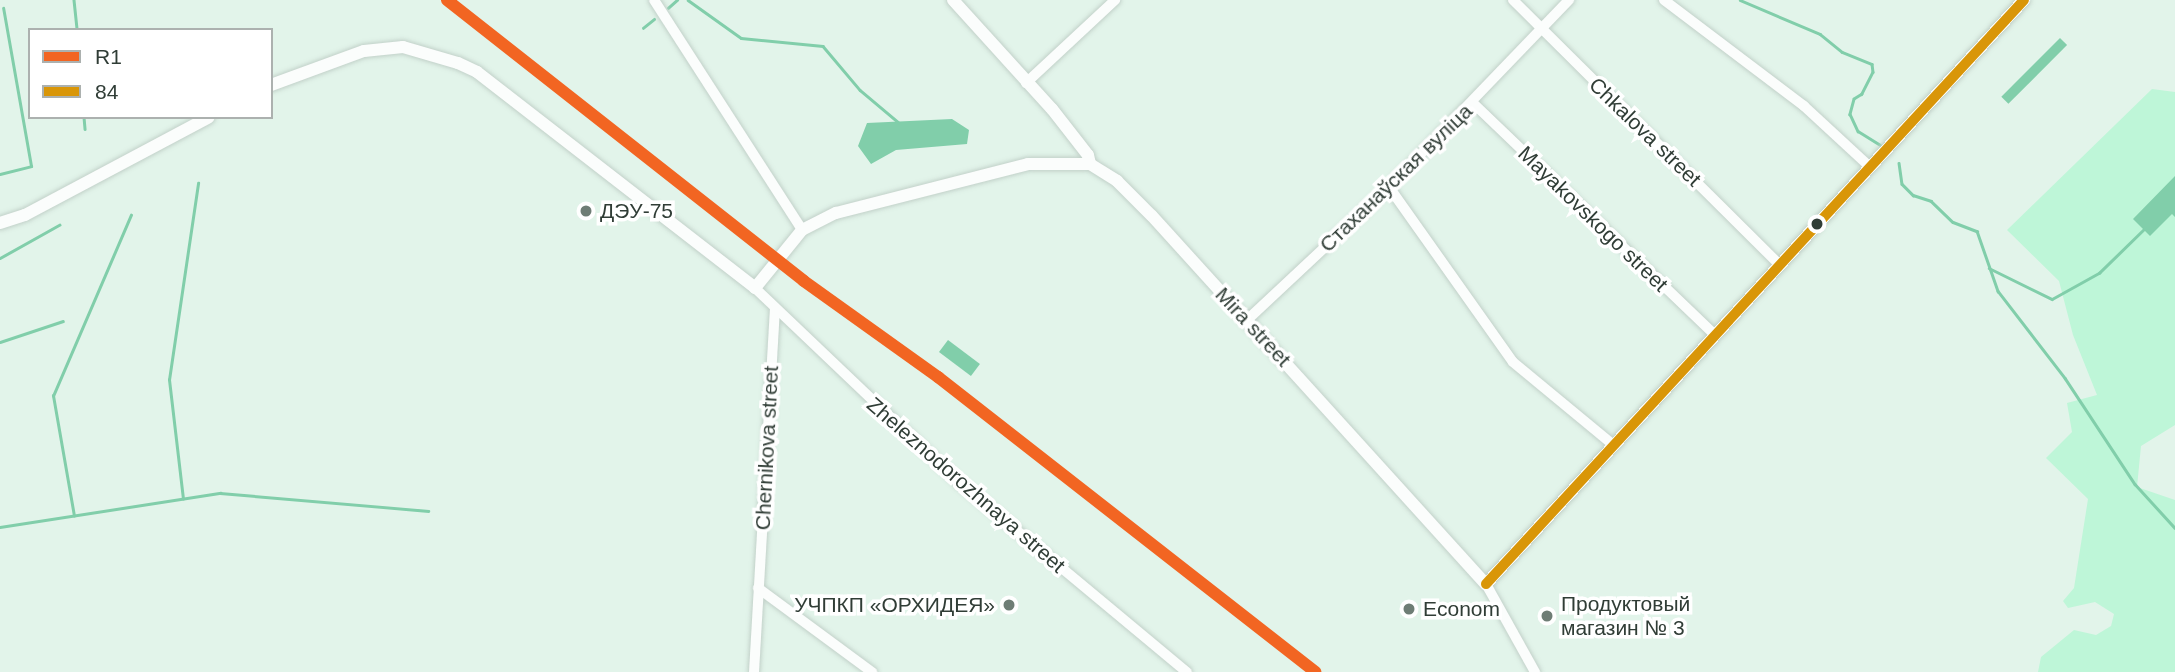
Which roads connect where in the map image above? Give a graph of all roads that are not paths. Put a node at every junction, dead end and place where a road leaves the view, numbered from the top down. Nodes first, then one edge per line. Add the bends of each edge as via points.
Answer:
1 (654, 0) edge
2 (953, 0) edge
3 (1115, 0) edge
4 (1513, 0) edge
5 (1569, 0) edge
6 (1664, 0) edge
7 (2024, 0) edge
8 (1541, 30) junction
9 (1026, 83) junction
10 (273, 84) edge
11 (1473, 103) junction
12 (205, 119) edge
13 (1090, 164) junction
14 (1869, 166) junction
15 (1389, 187) junction
16 (0, 223) edge
17 (802, 230) junction
18 (1778, 263) junction
19 (755, 288) junction
20 (775, 309) junction
21 (1247, 321) junction
22 (1714, 334) junction
23 (1611, 443) junction
24 (1486, 584) junction
25 (758, 588) junction
26 (754, 672) edge
27 (873, 672) edge
28 (1187, 672) edge
29 (1535, 672) edge

1 - 17 street
2 - 9 street, Mira street
3 - 9 street
4 - 8 street, Chkalova street
5 - 8 street, Стаханаўская вуліца
6 - 14 street via 1804,106
7 - 14 street
8 - 11 street, Стаханаўская вуліца
8 - 18 street, Chkalova street
9 - 13 street, Mira street via 1088,155
10 - 19 street via 363,51 403,47 458,63 477,72
11 - 15 street, Стаханаўская вуліца
11 - 22 street, Mayakovskogo street
12 - 16 street via 25,215
13 - 17 street via 1050,161 954,179 836,214
13 - 21 street, Mira street via 1118,181
14 - 18 street
15 - 21 street, Стаханаўская вуліца
15 - 23 street via 1513,362
17 - 19 street
18 - 22 street
19 - 20 street, Zheleznodorozhnaya street
20 - 25 street, Chernikova street
20 - 28 street, Zheleznodorozhnaya street via 961,484
21 - 24 street, Mira street
22 - 23 street
23 - 24 street
24 - 29 street, Mira street
25 - 26 street, Chernikova street
25 - 27 street

